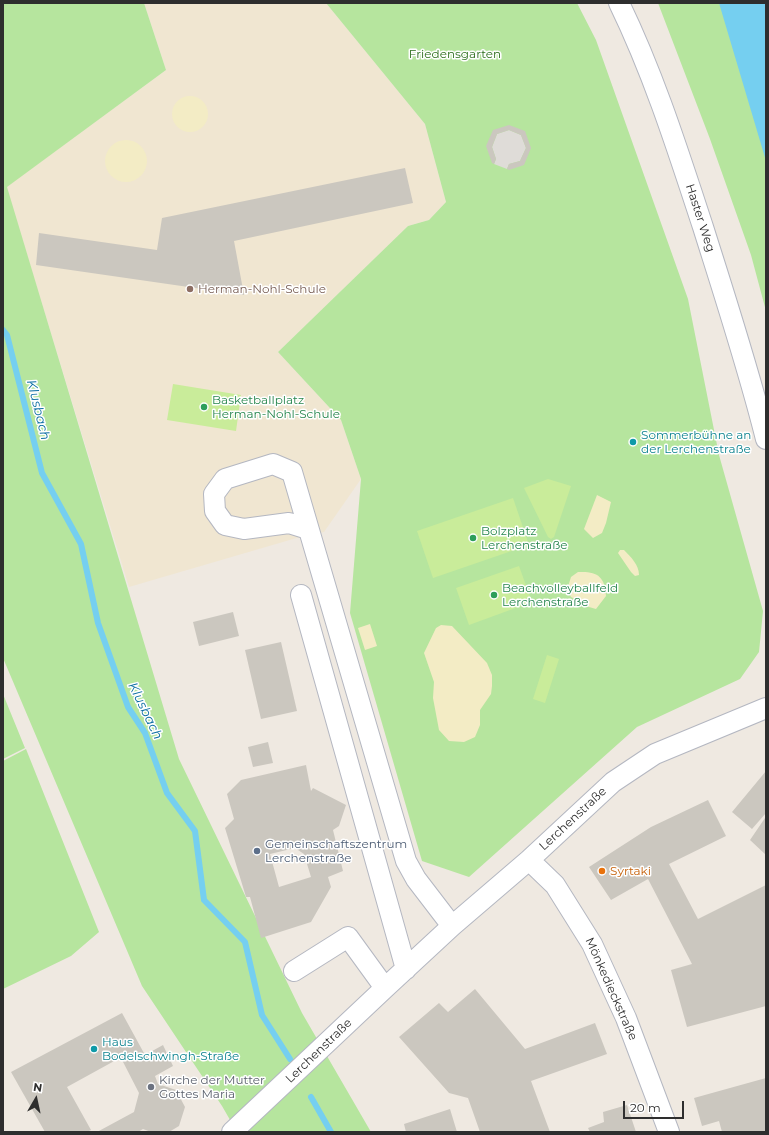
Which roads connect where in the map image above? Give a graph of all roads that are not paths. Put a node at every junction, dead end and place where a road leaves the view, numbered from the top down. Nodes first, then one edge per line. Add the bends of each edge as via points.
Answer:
1 (619, 3) edge
2 (766, 439) edge
3 (308, 529) junction
4 (301, 595) dead end
5 (766, 708) edge
6 (529, 860) junction
7 (452, 926) junction
8 (406, 969) junction
9 (294, 971) dead end
10 (385, 988) junction
11 (232, 1132) edge
12 (669, 1132) edge

1 - 2 street, Haster Weg via 636,39 675,140 736,332
3 - 3 street via 292,472 274,464 225,479 214,494 214,511 225,525 244,529 290,523
3 - 7 street via 406,861 416,879
4 - 8 street
5 - 6 street, Lerchenstraße via 656,754 613,782
6 - 7 street, Lerchenstraße
6 - 12 street, Mönkedieckstraße via 555,885 592,944 626,1018
7 - 8 street, Lerchenstraße
8 - 10 street, Lerchenstraße
9 - 10 street via 348,937
10 - 11 street, Lerchenstraße

